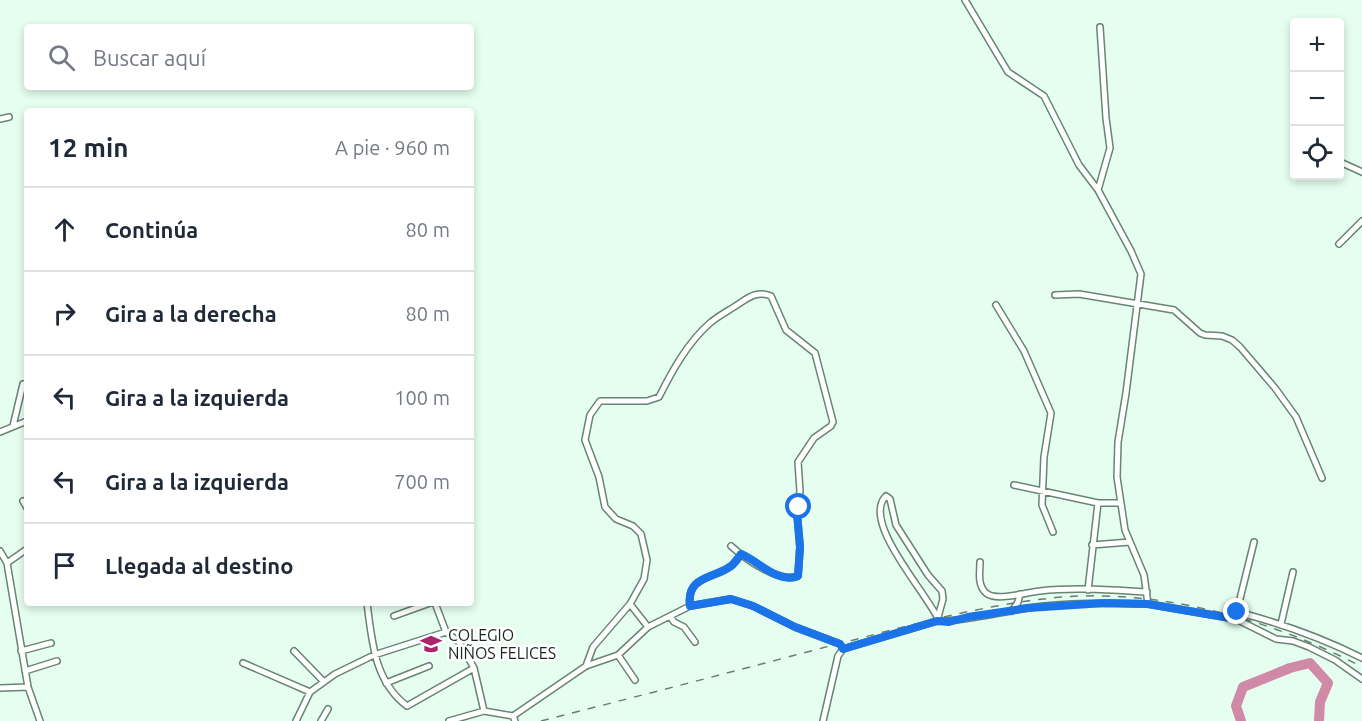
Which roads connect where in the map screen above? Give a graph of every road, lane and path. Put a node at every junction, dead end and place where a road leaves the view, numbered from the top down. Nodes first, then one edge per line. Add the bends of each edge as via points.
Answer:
1 (965, 0) edge
2 (1100, 27) dead end
3 (9, 117) dead end
4 (0, 119) edge
5 (1344, 164) edge
6 (1362, 172) edge
7 (1098, 190) junction
8 (1362, 221) edge
9 (1339, 244) dead end
10 (1055, 295) dead end
11 (1136, 303) junction
12 (996, 305) dead end
13 (23, 384) dead end
14 (24, 422) edge
15 (13, 426) junction
16 (0, 432) edge
17 (1323, 478) dead end
18 (1014, 486) dead end
19 (1042, 492) junction
20 (1098, 503) junction
21 (1119, 503) junction
22 (1053, 532) dead end
23 (1130, 542) junction
24 (1254, 542) dead end
25 (1092, 545) junction
26 (731, 546) dead end
27 (0, 551) edge
28 (24, 551) edge
29 (741, 554) junction
30 (980, 562) dead end
31 (7, 563) junction
32 (1293, 573) dead end
33 (1089, 590) junction
34 (1147, 592) junction
35 (1020, 594) junction
36 (630, 604) junction
37 (1148, 604) junction
38 (367, 606) edge
39 (422, 606) edge
40 (436, 606) edge
41 (690, 606) junction
42 (1012, 611) junction
43 (1237, 612) junction
44 (670, 615) junction
45 (394, 616) dead end
46 (939, 619) junction
47 (1236, 619) junction
48 (1281, 624) junction
49 (648, 627) junction
50 (446, 632) junction
51 (695, 642) dead end
52 (51, 644) dead end
53 (843, 649) junction
54 (21, 651) junction
55 (294, 651) dead end
56 (374, 655) junction
57 (618, 655) junction
58 (1362, 658) edge
59 (57, 661) dead end
60 (243, 663) dead end
61 (429, 666) dead end
62 (586, 666) junction
63 (474, 668) junction
64 (25, 670) junction
65 (635, 680) dead end
66 (1362, 680) edge
67 (324, 682) junction
68 (386, 683) junction
69 (28, 687) junction
70 (0, 688) edge
71 (310, 692) junction
72 (328, 708) dead end
73 (484, 711) junction
74 (514, 719) edge
75 (40, 721) edge
76 (297, 721) edge
77 (321, 721) edge
78 (449, 721) edge
79 (823, 721) edge

1 - 7 street via 1008,72 1044,96 1079,165
2 - 7 street via 1110,142
3 - 4 street
5 - 6 street
7 - 11 street via 1141,274
8 - 9 street
10 - 11 street via 1079,294
11 - 17 street via 1174,310 1200,333 1222,336 1240,347 1296,417
11 - 21 street via 1116,465
12 - 19 street via 1024,351 1051,413
13 - 15 street
14 - 15 street
15 - 16 street
18 - 19 street
19 - 20 street
19 - 22 street via 1043,510
20 - 21 street
20 - 25 street
21 - 23 street
23 - 25 street
23 - 34 street
24 - 43 street
25 - 33 street
26 - 29 street
27 - 31 street
28 - 31 street
29 - 36 street via 774,574 798,576 798,462 814,438 833,422 815,352 786,330 771,296 765,294 754,294 710,323 670,375 659,397 647,401 600,401 590,415 585,440 605,507 616,519 642,534 647,560 644,579
29 - 41 street via 731,566 693,587 688,596
30 - 35 street via 984,592 1000,597
31 - 54 street
32 - 48 street
33 - 34 street
33 - 35 street
34 - 37 street
35 - 42 street
36 - 49 street
36 - 62 street via 593,647
37 - 42 street via 1071,604
37 - 47 street
38 - 56 street
39 - 45 street
40 - 50 street
41 - 44 street
41 - 53 street via 731,599 840,644
42 - 46 street via 949,622
43 - 47 street
43 - 48 street
44 - 49 street
44 - 51 street
46 - 46 street via 888,541 881,505 886,496 896,525 942,591
46 - 53 street
47 - 66 street via 1276,639 1309,647
48 - 58 street
49 - 57 street
50 - 56 street
50 - 63 street via 459,642
52 - 54 street
53 - 79 street
54 - 64 street
55 - 67 street
56 - 67 street
56 - 68 street
57 - 62 street
57 - 65 street
59 - 64 street
60 - 71 street
61 - 68 street
62 - 74 street
63 - 68 street via 407,706 393,696
63 - 73 street
64 - 69 street
67 - 71 street
69 - 70 street
69 - 75 street
71 - 76 street
72 - 77 street
73 - 74 street
73 - 78 street

